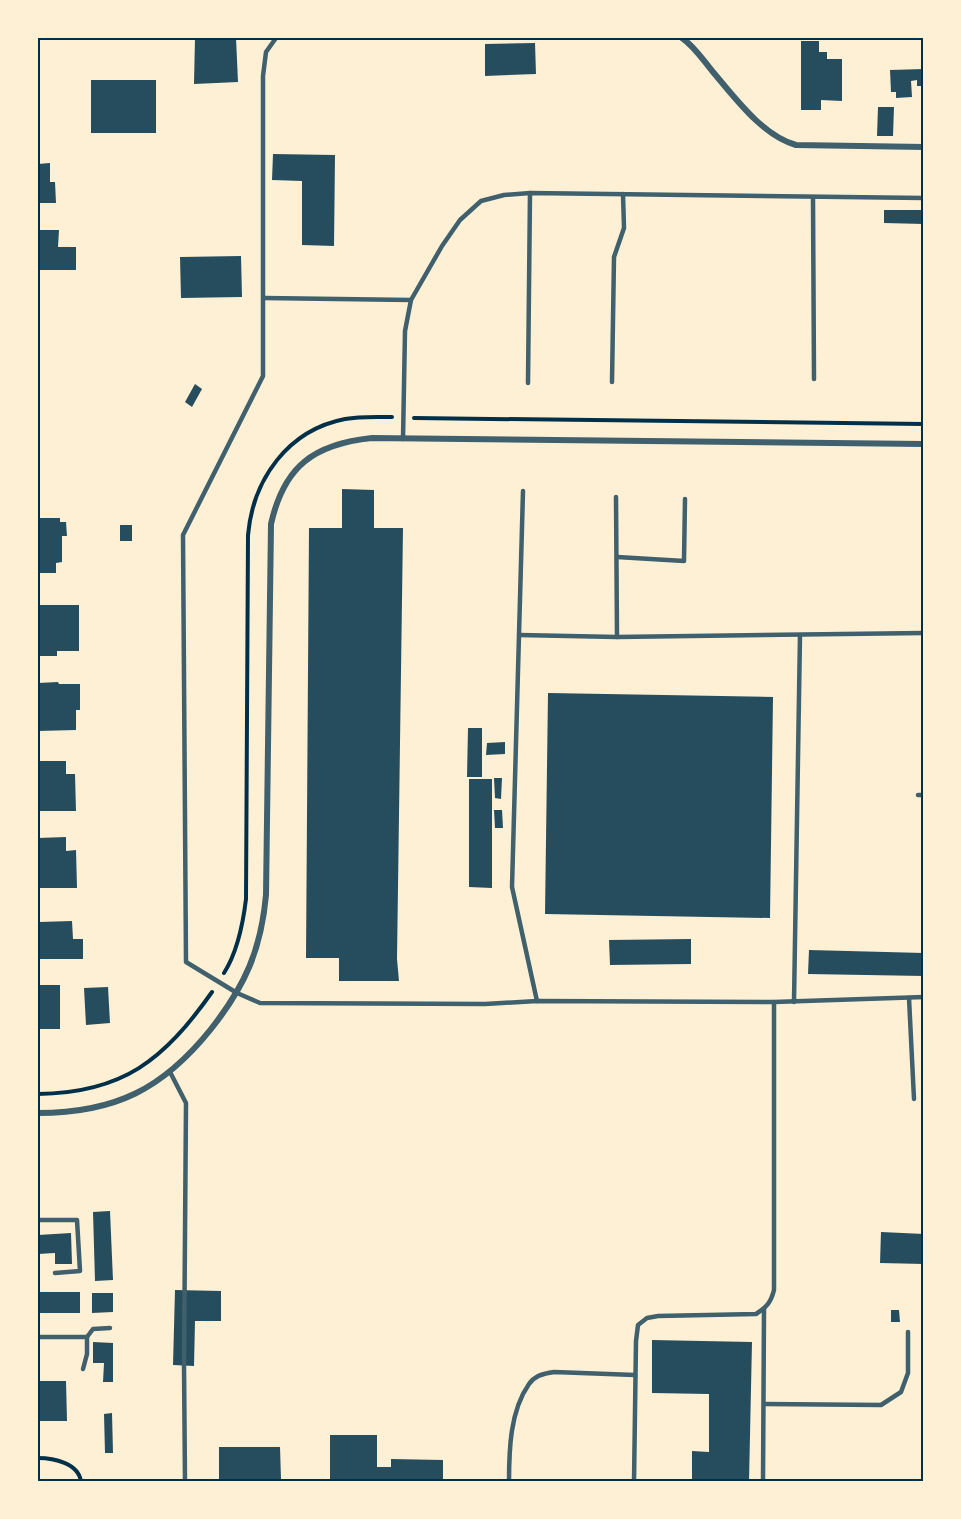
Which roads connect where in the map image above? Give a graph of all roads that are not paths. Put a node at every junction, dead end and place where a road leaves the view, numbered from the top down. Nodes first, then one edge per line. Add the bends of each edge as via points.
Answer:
1 (276, 38) edge
2 (682, 38) edge
3 (924, 147) edge
4 (530, 193) junction
5 (623, 194) junction
6 (813, 197) junction
7 (924, 198) edge
8 (264, 298) junction
9 (411, 300) junction
10 (814, 379) dead end
11 (612, 382) dead end
12 (528, 383) dead end
13 (403, 439) junction
14 (924, 444) edge
15 (523, 491) dead end
16 (616, 497) dead end
17 (685, 499) dead end
18 (617, 557) junction
19 (924, 633) edge
20 (519, 635) junction
21 (800, 635) junction
22 (617, 637) junction
23 (237, 993) junction
24 (909, 998) junction
25 (924, 998) edge
26 (537, 1001) junction
27 (774, 1002) junction
28 (794, 1002) junction
29 (170, 1072) junction
30 (915, 1099) dead end
31 (38, 1113) edge
32 (38, 1220) edge
33 (55, 1273) dead end
34 (764, 1309) junction
35 (110, 1328) dead end
36 (908, 1332) dead end
37 (38, 1337) edge
38 (87, 1337) junction
39 (83, 1369) dead end
40 (635, 1375) junction
41 (764, 1404) junction
42 (185, 1482) edge
43 (509, 1482) edge
44 (634, 1482) edge
45 (763, 1482) edge

1 - 8 lane via 266,52 263,76
2 - 3 street via 765,128 782,141 796,145
4 - 5 lane
4 - 9 lane via 481,201 460,220
4 - 12 lane
5 - 6 lane
5 - 11 lane via 624,228 614,257
6 - 7 lane
6 - 10 lane
8 - 9 lane
8 - 23 lane via 263,376 183,535 186,962
9 - 13 lane via 405,331
13 - 14 street
13 - 23 street via 352,440 330,446 298,467 276,502 271,532 264,919 253,960
15 - 20 lane
16 - 18 lane
17 - 18 lane via 684,561
18 - 22 lane
19 - 21 lane
20 - 22 lane
20 - 26 lane via 512,888
21 - 22 lane
21 - 28 lane
23 - 26 lane via 260,1003
23 - 29 street via 198,1044
24 - 25 lane
24 - 28 lane
24 - 30 lane
26 - 27 lane
27 - 28 lane
27 - 34 lane via 774,1290
29 - 31 street via 138,1092 109,1103 81,1111
29 - 42 lane via 186,1103
32 - 33 lane via 77,1220 80,1271
34 - 40 lane via 745,1315 647,1318 638,1325
34 - 41 lane
35 - 38 lane via 93,1329
36 - 41 lane via 908,1373 901,1392 881,1404
37 - 38 lane
38 - 39 lane
40 - 43 lane via 554,1371 530,1382 511,1433
40 - 44 lane
41 - 45 lane

